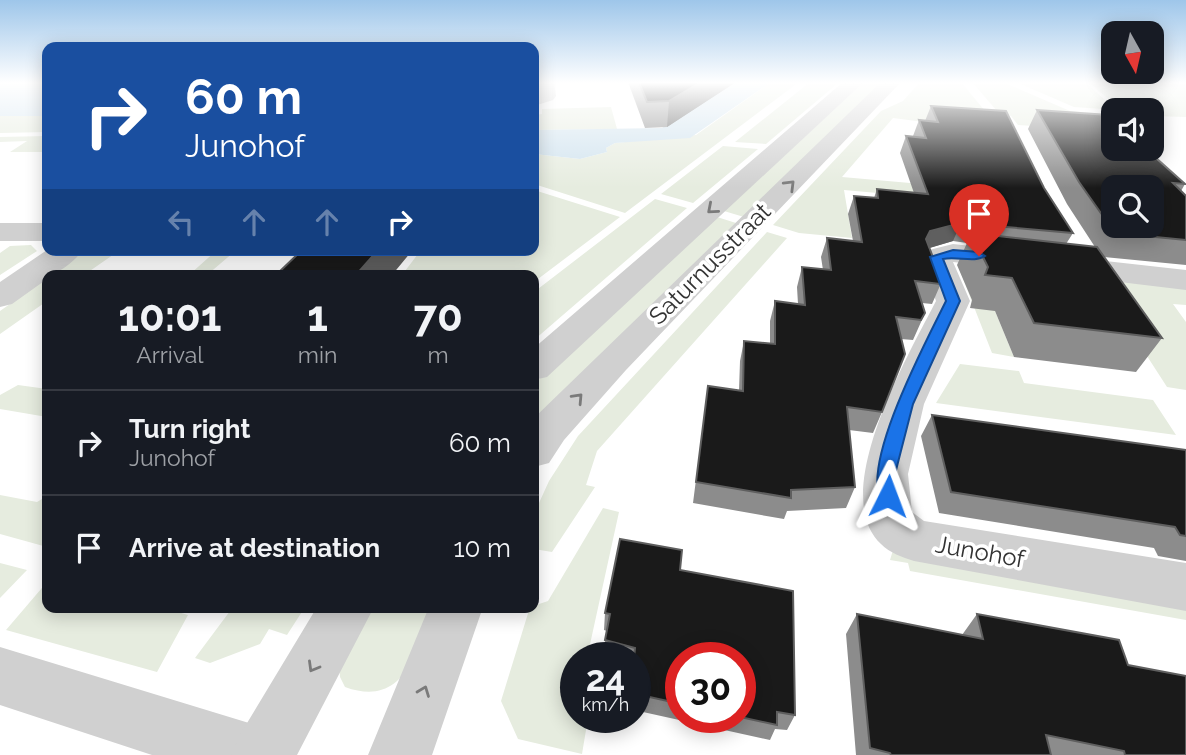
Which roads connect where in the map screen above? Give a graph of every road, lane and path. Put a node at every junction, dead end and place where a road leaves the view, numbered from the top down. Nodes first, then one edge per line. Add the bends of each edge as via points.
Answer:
1 (815, 117) edge
2 (857, 117) edge
3 (0, 232) edge
4 (42, 232) edge
5 (59, 256) edge
6 (1186, 280) edge
7 (0, 297) edge
8 (539, 364) edge
9 (539, 444) edge
10 (1186, 587) edge
11 (344, 613) edge
12 (454, 613) edge
13 (0, 676) edge
14 (249, 755) edge
15 (262, 755) edge
16 (400, 755) edge

1 -> 8 street, Saturnusstraat
9 -> 2 street, Saturnusstraat via 612,361
3 - 4 street
5 - 7 street
6 - 10 street, Junohof via 1083,255 953,253 936,257 953,301 904,404 886,474 889,518 914,540
11 -> 15 street
16 -> 12 street
13 - 14 street

